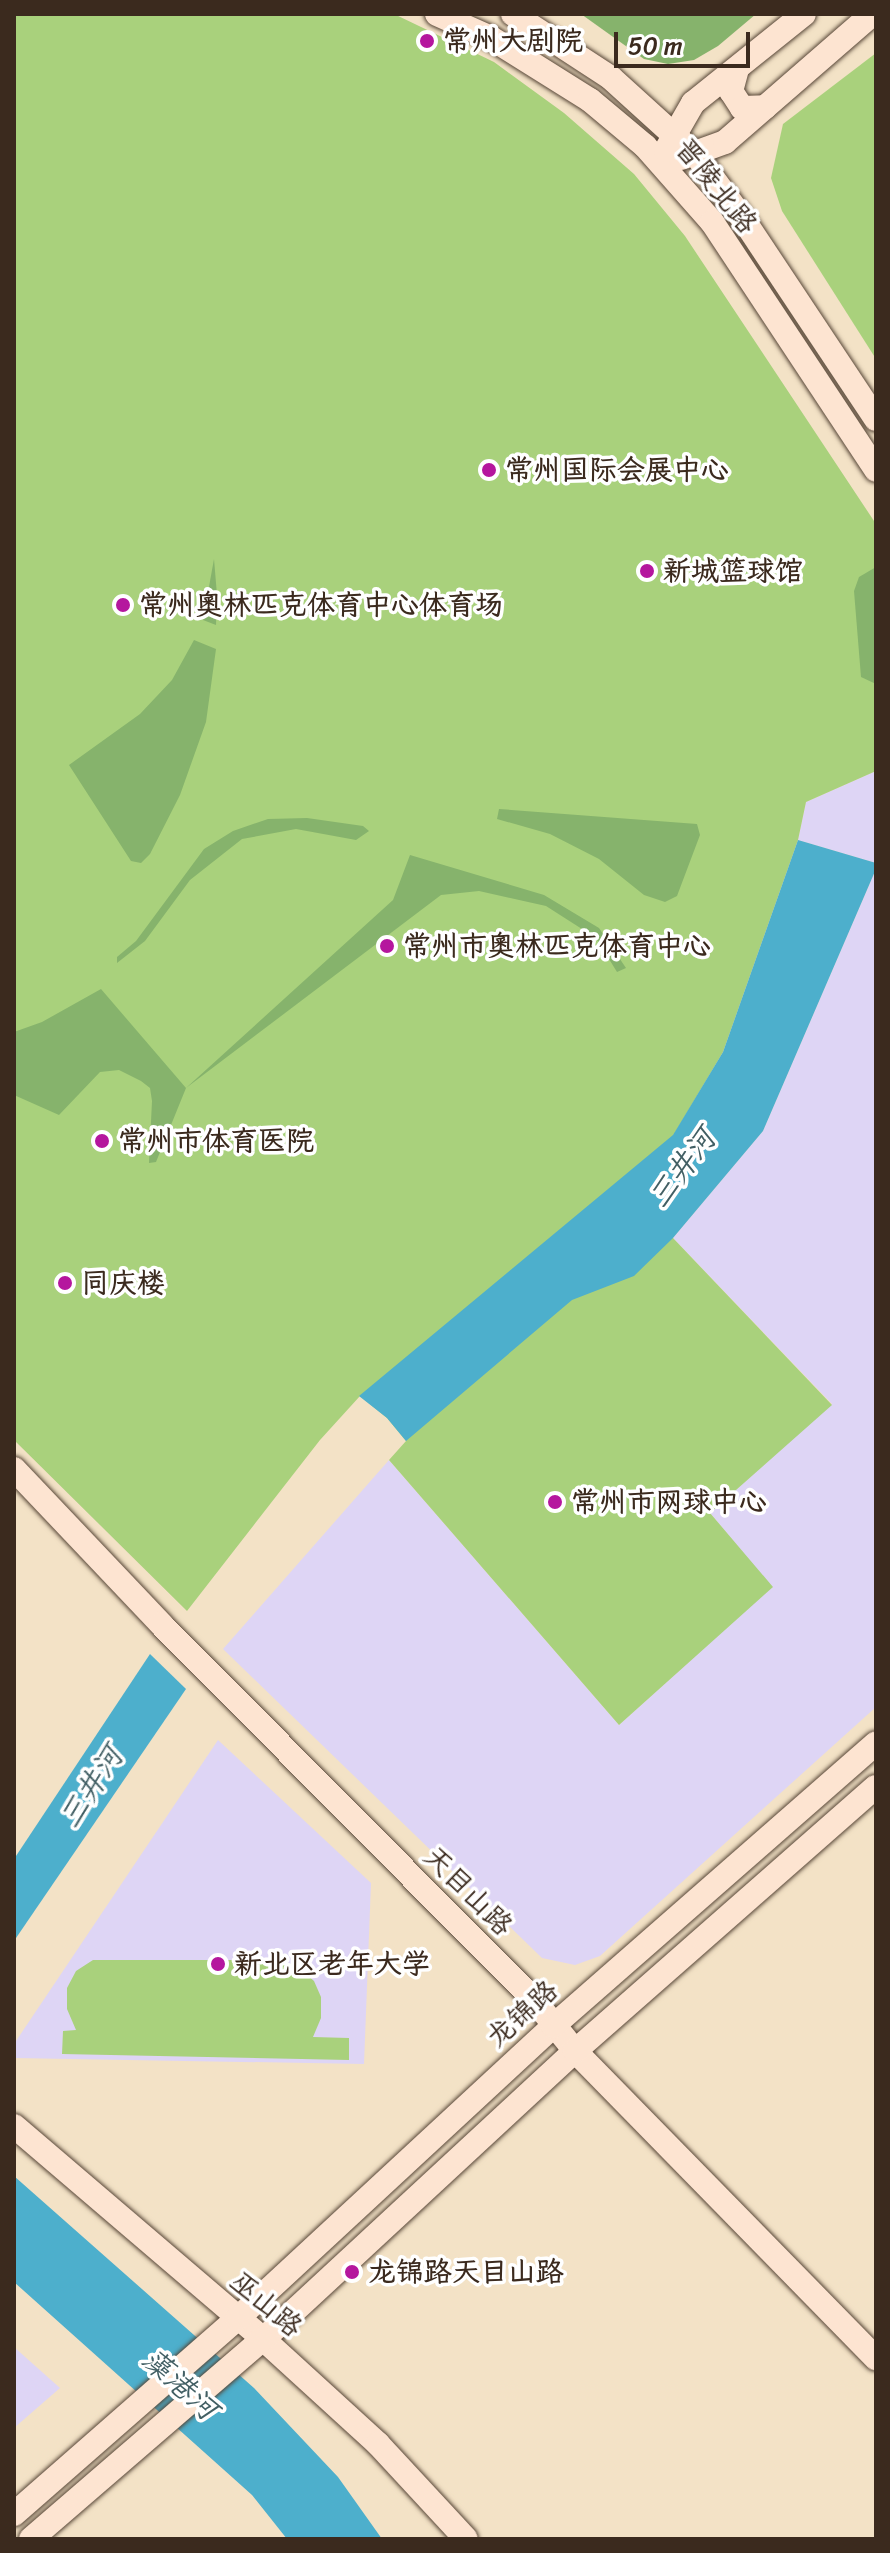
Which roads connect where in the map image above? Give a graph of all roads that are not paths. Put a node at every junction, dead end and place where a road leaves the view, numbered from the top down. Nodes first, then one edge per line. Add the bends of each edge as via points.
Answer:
1 (437, 14) edge
2 (513, 14) edge
3 (804, 14) edge
4 (872, 14) edge
5 (876, 25) edge
6 (838, 44) junction
7 (737, 69) junction
8 (765, 107) junction
9 (673, 137) junction
10 (696, 155) junction
11 (659, 162) junction
12 (876, 419) edge
13 (876, 470) edge
14 (14, 1469) edge
15 (876, 1743) edge
16 (876, 1787) edge
17 (553, 2026) junction
18 (575, 2051) junction
19 (14, 2126) edge
20 (237, 2319) junction
21 (262, 2338) junction
22 (876, 2358) edge
23 (14, 2514) edge
24 (31, 2539) edge
25 (466, 2539) edge

1 - 11 main road, 晋陵北路 via 491,38 590,100
2 - 9 main road, 晋陵北路 via 611,78
3 - 7 main road
4 - 6 main road
5 - 6 main road
6 - 8 main road
7 - 8 main road via 731,91 742,108
7 - 9 main road via 693,103
8 - 10 main road via 725,142
9 - 10 main road, 晋陵北路
9 - 11 main road
10 - 11 main road
10 - 12 main road, 晋陵北路
11 - 13 main road, 晋陵北路 via 712,222
14 - 17 main road, 天目山路 via 535,2001
15 - 17 main road, 龙锦路
16 - 18 main road
17 - 18 main road, 天目山路
17 - 20 main road, 龙锦路
18 - 21 main road
18 - 22 main road, 天目山路
19 - 20 main road, 巫山路
20 - 21 main road, 巫山路
20 - 23 main road, 龙锦路
21 - 24 main road
21 - 25 main road, 巫山路 via 378,2444

